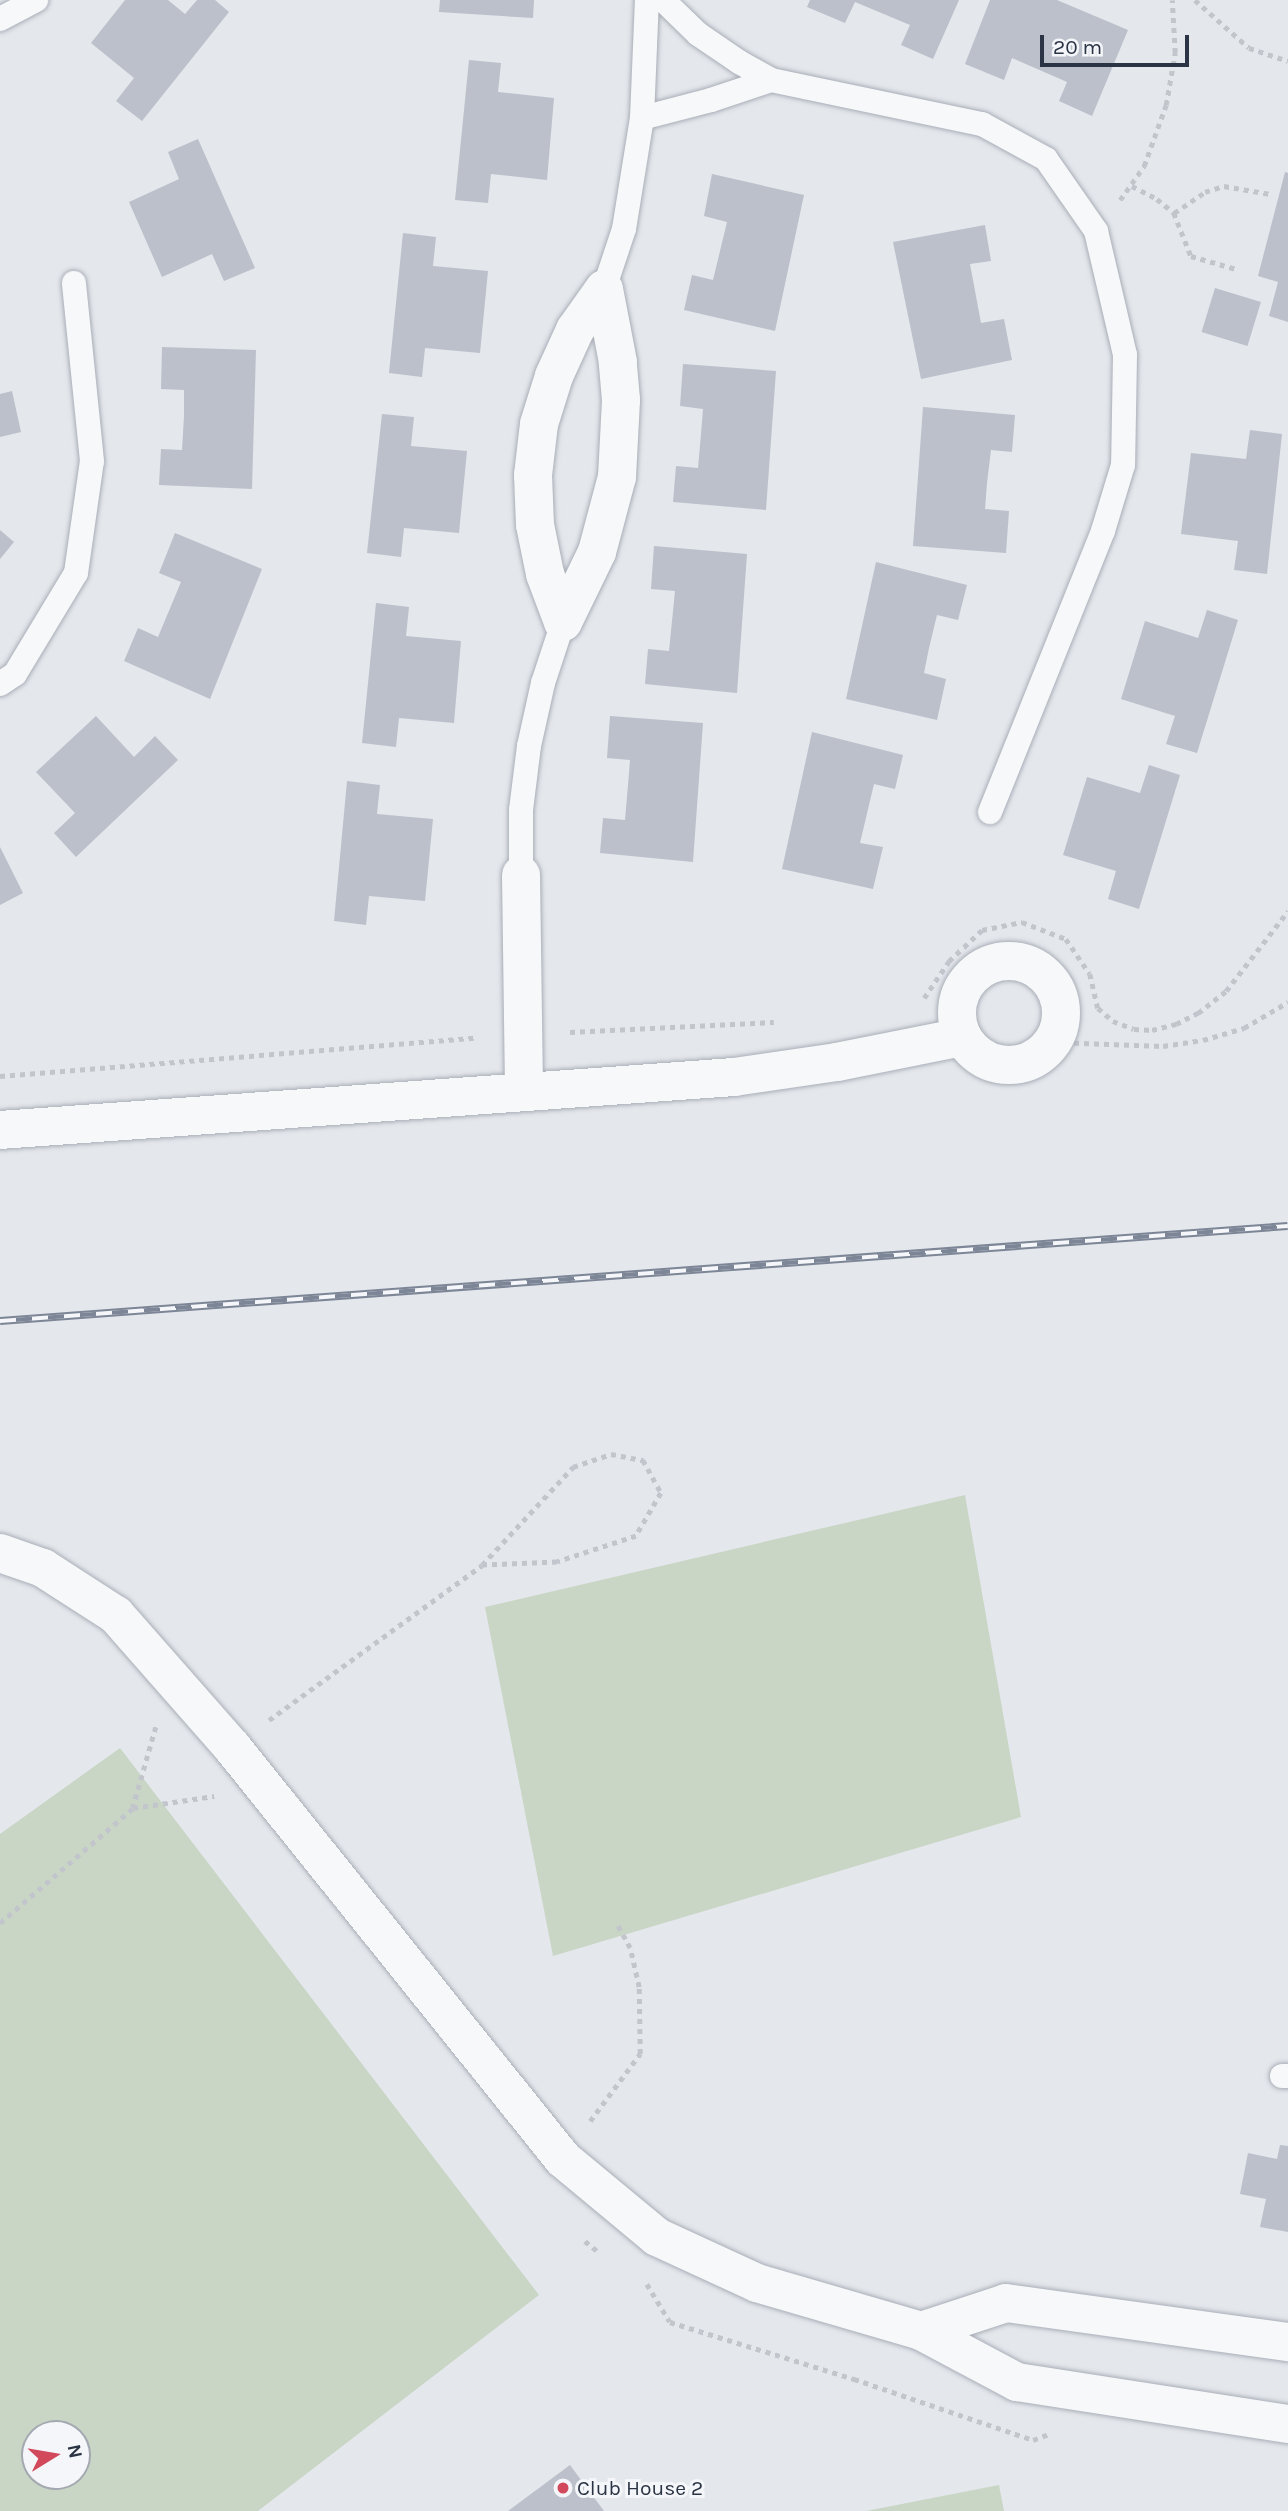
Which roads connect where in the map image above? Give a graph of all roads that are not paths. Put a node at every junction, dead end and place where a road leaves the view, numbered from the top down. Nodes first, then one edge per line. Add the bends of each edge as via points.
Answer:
1 (36, 0) edge
2 (647, 0) edge
3 (663, 0) edge
4 (0, 19) edge
5 (771, 80) junction
6 (642, 118) junction
7 (74, 282) dead end
8 (604, 289) junction
9 (564, 622) junction
10 (0, 684) edge
11 (990, 812) dead end
12 (521, 875) joint
13 (962, 1037) junction
14 (524, 1092) junction
15 (0, 1130) edge
16 (0, 1553) edge
17 (921, 2331) junction
18 (1288, 2342) edge
19 (1288, 2424) edge

1 - 4 lane
2 - 6 lane
3 - 5 lane via 698,34
5 - 6 lane
5 - 11 lane via 982,124 1046,159 1096,231 1125,355 1123,465 1102,531
6 - 8 lane via 624,229
7 - 10 lane via 92,461 76,573 15,674
8 - 9 street via 621,400 617,477 597,552
8 - 9 street via 575,330 554,376 540,424 533,475 535,525 545,574
9 - 12 lane via 543,683 529,746 521,810
12 - 14 street
13 - 13 street via 956,1017 959,994 971,976 989,963 1012,959 1033,965 1050,979 1060,999 1061,1021 1054,1042 1033,1059 1007,1066 981,1057
13 - 14 street via 734,1077
14 - 15 street
16 - 17 street via 43,1568 116,1615 232,1747 563,2159 657,2237 757,2283
17 - 18 street via 1006,2303
17 - 19 street via 1017,2382

